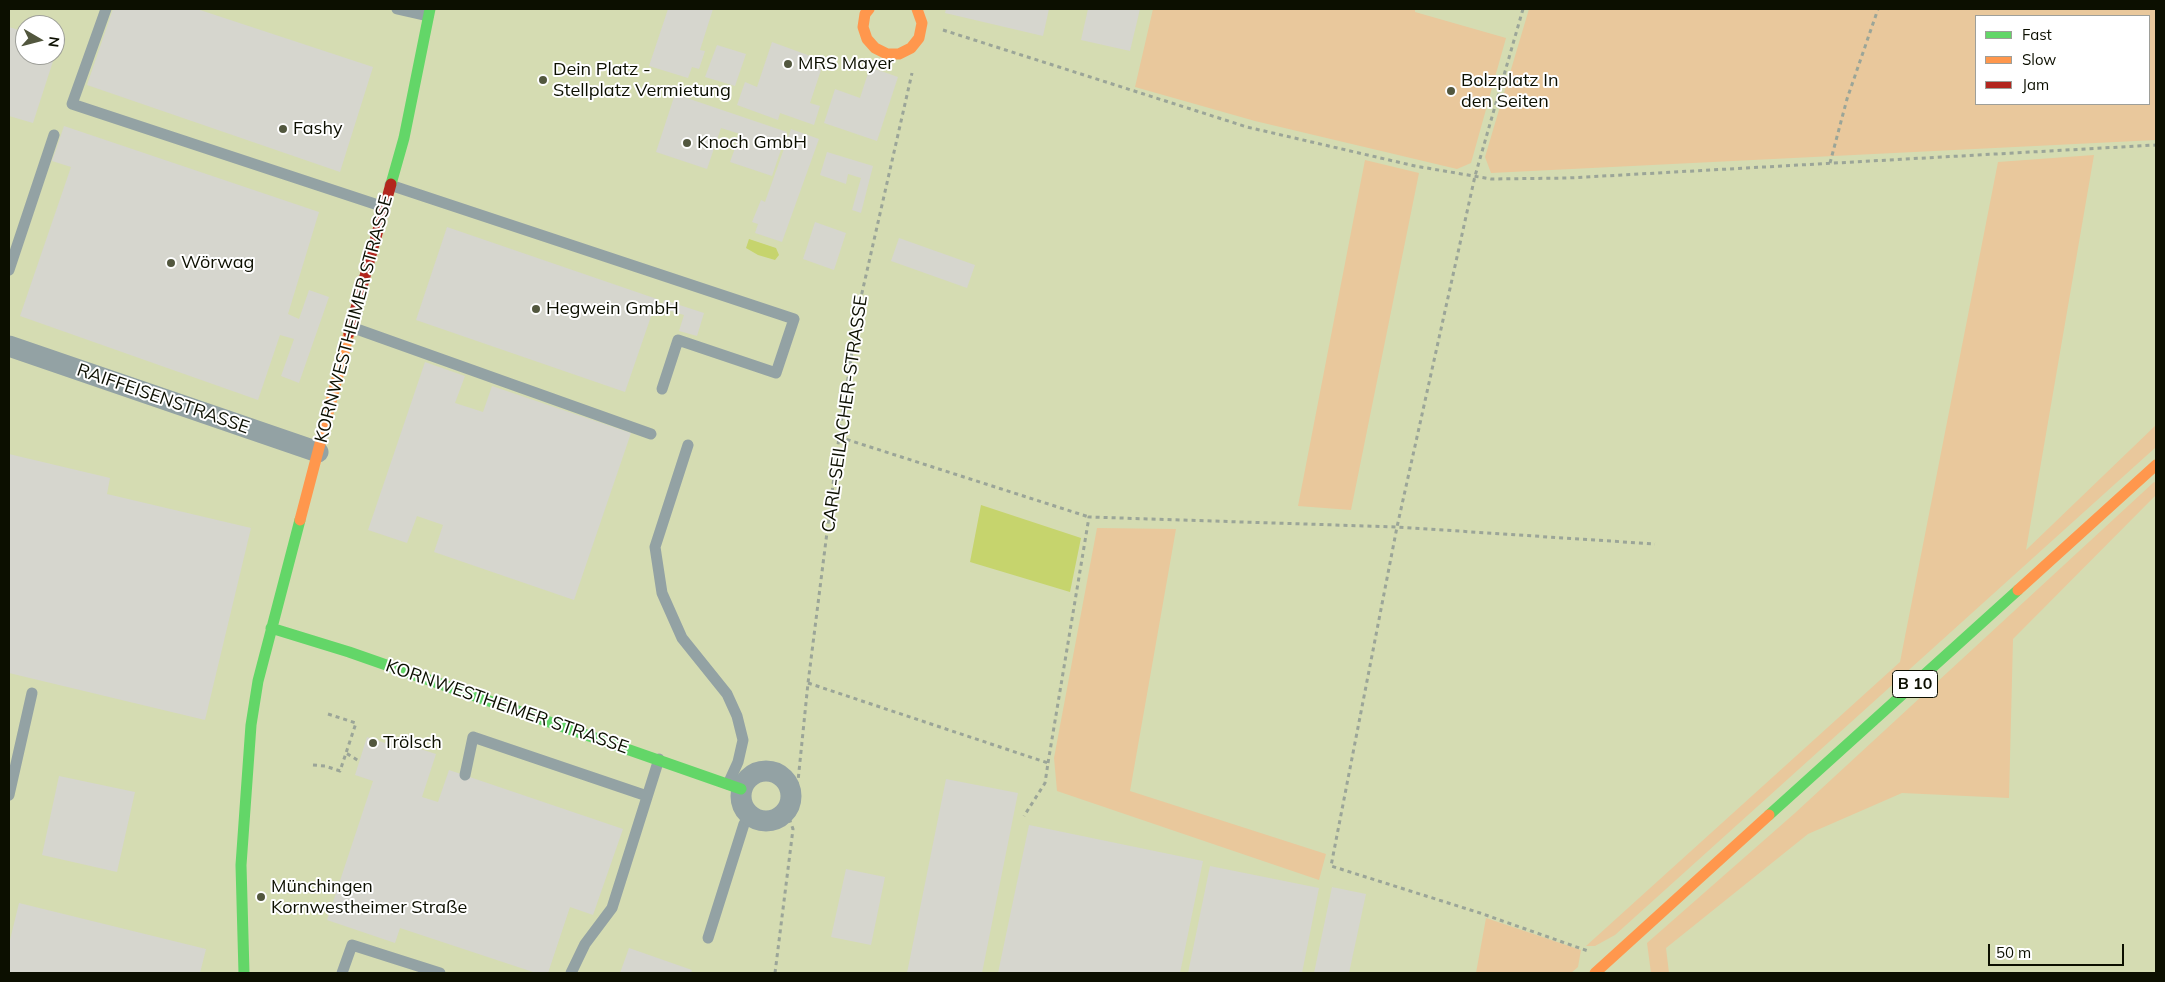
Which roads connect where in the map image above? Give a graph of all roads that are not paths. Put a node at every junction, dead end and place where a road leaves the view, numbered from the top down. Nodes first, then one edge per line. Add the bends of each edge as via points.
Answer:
1 (106, 9) edge
2 (398, 9) edge
3 (861, 11) edge
4 (429, 12) edge
5 (922, 14) edge
6 (54, 135) dead end
7 (390, 185) junction
8 (384, 207) junction
9 (9, 270) edge
10 (351, 328) junction
11 (9, 346) edge
12 (662, 389) dead end
13 (651, 434) dead end
14 (688, 445) dead end
15 (318, 452) junction
16 (2156, 465) edge
17 (271, 628) junction
18 (32, 693) dead end
19 (659, 759) junction
20 (465, 775) dead end
21 (734, 787) junction
22 (9, 796) edge
23 (647, 796) junction
24 (750, 815) junction
25 (708, 938) dead end
26 (244, 973) edge
27 (342, 973) edge
28 (440, 973) edge
29 (571, 973) edge
30 (1595, 973) edge

1 - 8 lane via 72,104
2 - 4 lane
3 - 5 street via 867,39 887,54 900,54 911,48 919,38
4 - 7 street, KORNWESTHEIMER STRASSE via 404,138
6 - 9 lane
7 - 8 street, KORNWESTHEIMER STRASSE
7 - 12 lane via 794,320 776,372 678,340
8 - 10 street, KORNWESTHEIMER STRASSE
10 - 13 lane
10 - 15 street, KORNWESTHEIMER STRASSE
11 - 15 street, RAIFFEISENSTRASSE
14 - 21 lane via 655,547 662,594 682,638 727,694 737,716 743,740
15 - 17 street, KORNWESTHEIMER STRASSE
16 - 30 street, B 10
17 - 19 street, KORNWESTHEIMER STRASSE
17 - 26 street, KORNWESTHEIMER STRASSE via 255,698 247,764 241,865
18 - 22 lane
19 - 21 street, KORNWESTHEIMER STRASSE
19 - 23 lane
20 - 23 lane via 473,737
21 - 24 street
21 - 24 street via 755,772 766,770 786,780 788,801 777,818 766,821
23 - 29 lane via 612,908 585,944
24 - 25 lane via 744,824
27 - 28 lane via 352,945

